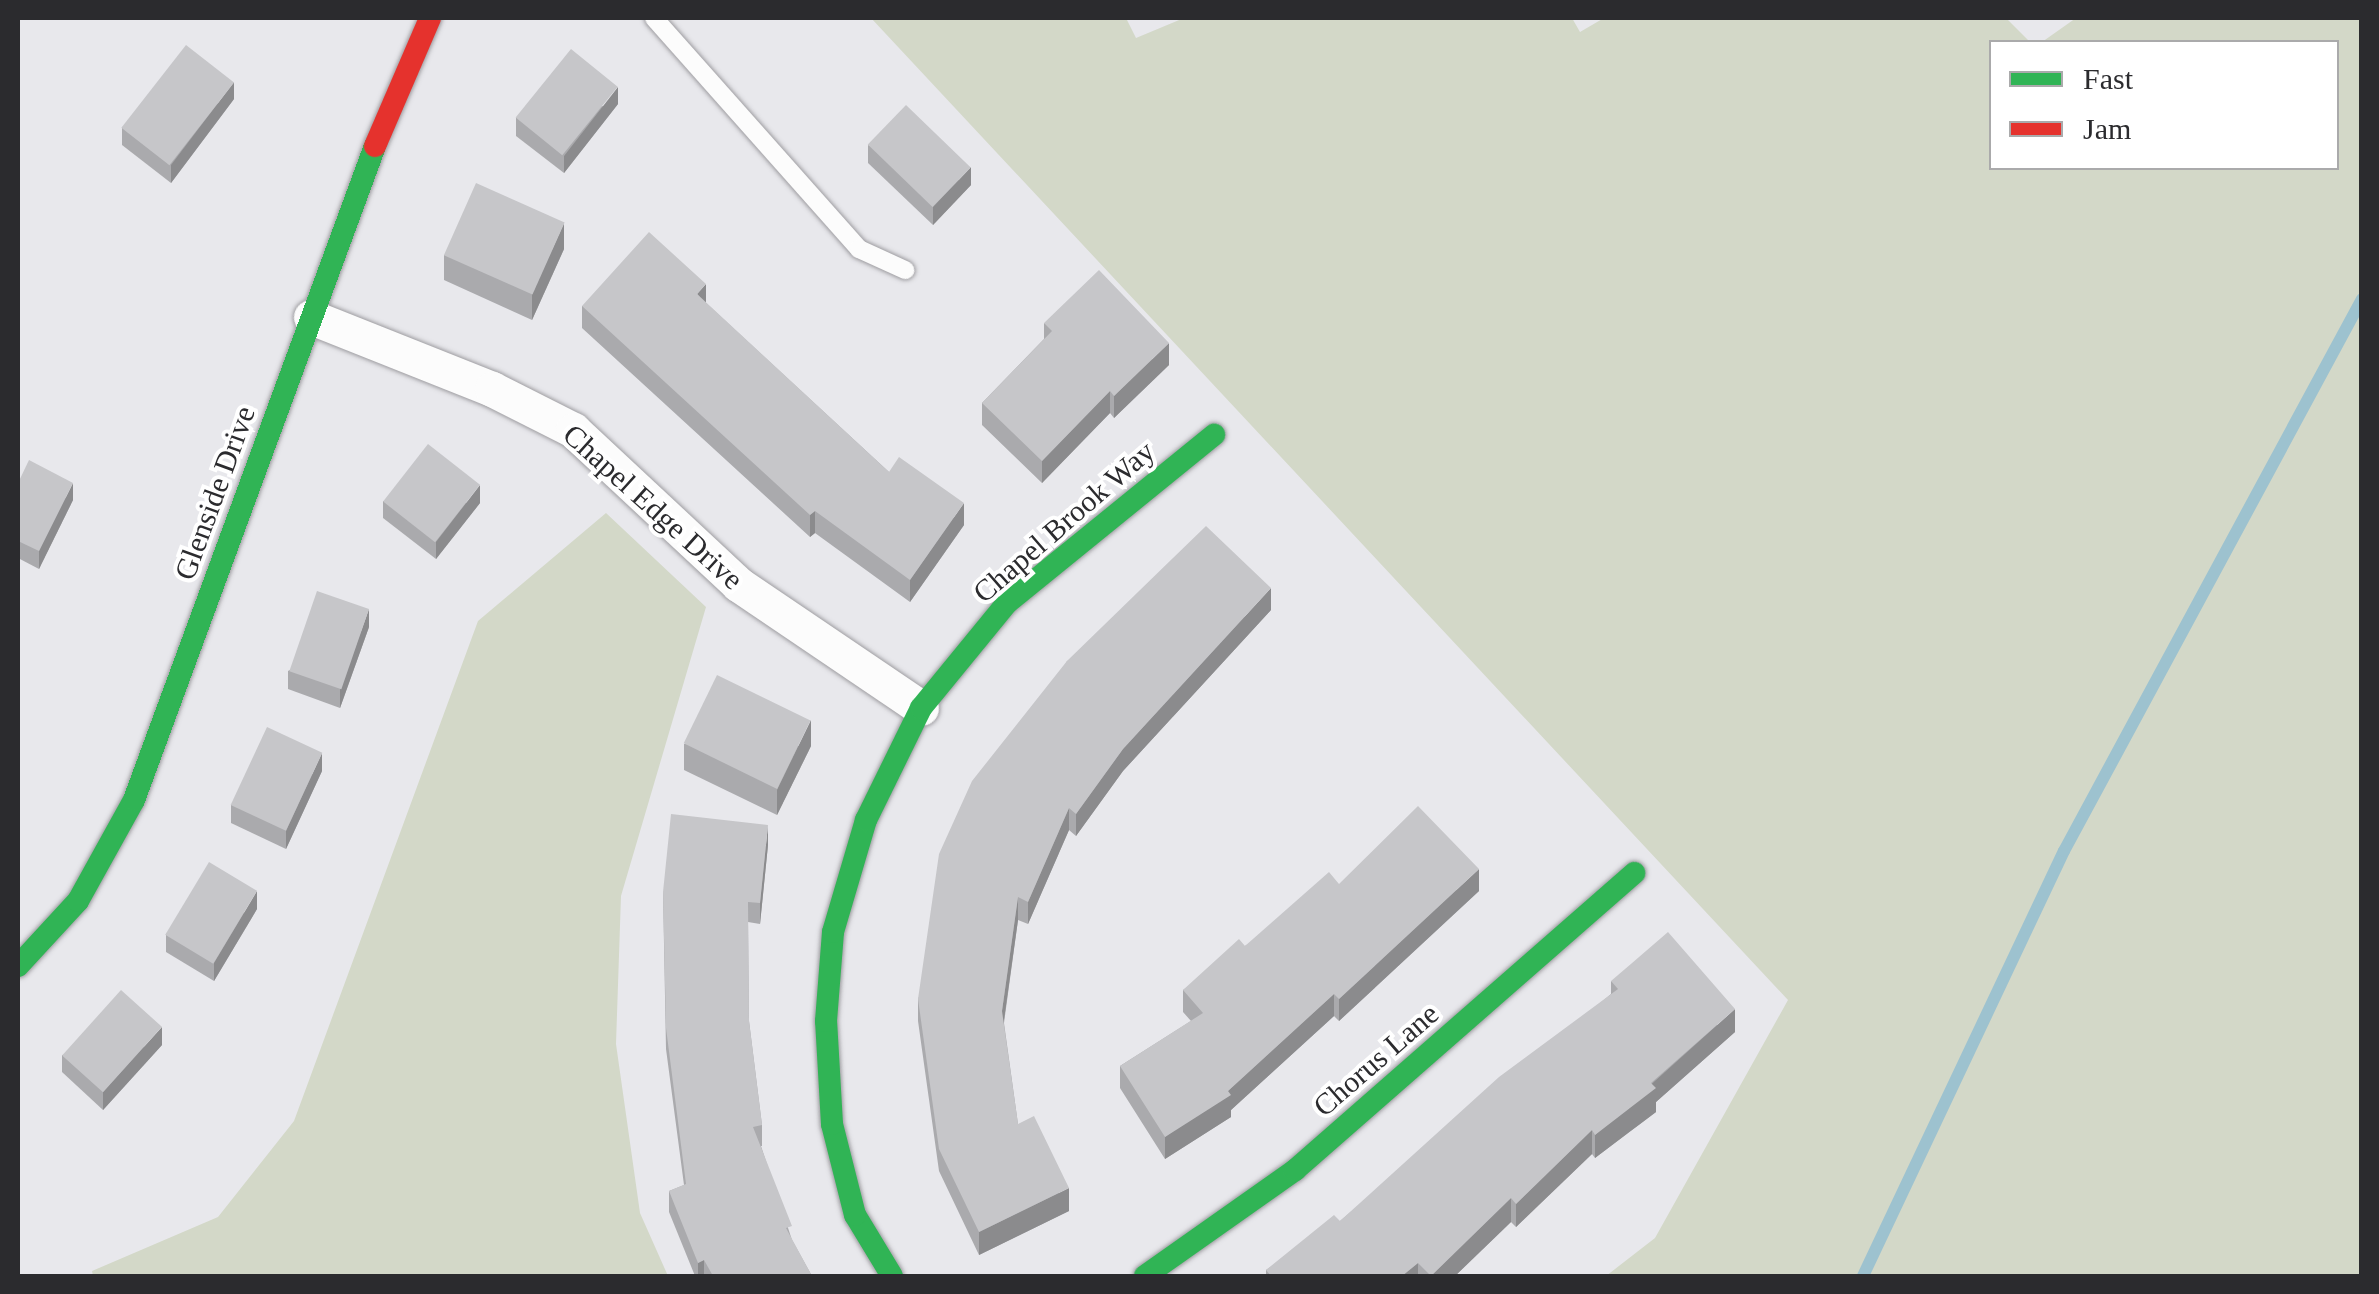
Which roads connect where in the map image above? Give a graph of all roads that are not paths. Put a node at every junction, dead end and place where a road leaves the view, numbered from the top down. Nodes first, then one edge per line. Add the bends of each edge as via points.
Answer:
1 (430, 18) edge
2 (654, 18) edge
3 (905, 270) dead end
4 (311, 317) junction
5 (1214, 435) dead end
6 (922, 708) junction
7 (1634, 873) dead end
8 (18, 966) edge
9 (892, 1276) edge
10 (1144, 1276) edge

1 - 4 street, Glenside Drive
2 - 3 lane via 859,249
4 - 6 street, Chapel Edge Drive via 492,388 573,430 738,584
4 - 8 street, Glenside Drive via 134,800 78,901
5 - 6 street, Chapel Brook Way via 1007,603
6 - 9 street, Chapel Brook Way via 860,838 832,932 826,1021 832,1124 855,1215
7 - 10 street, Chorus Lane via 1296,1170

